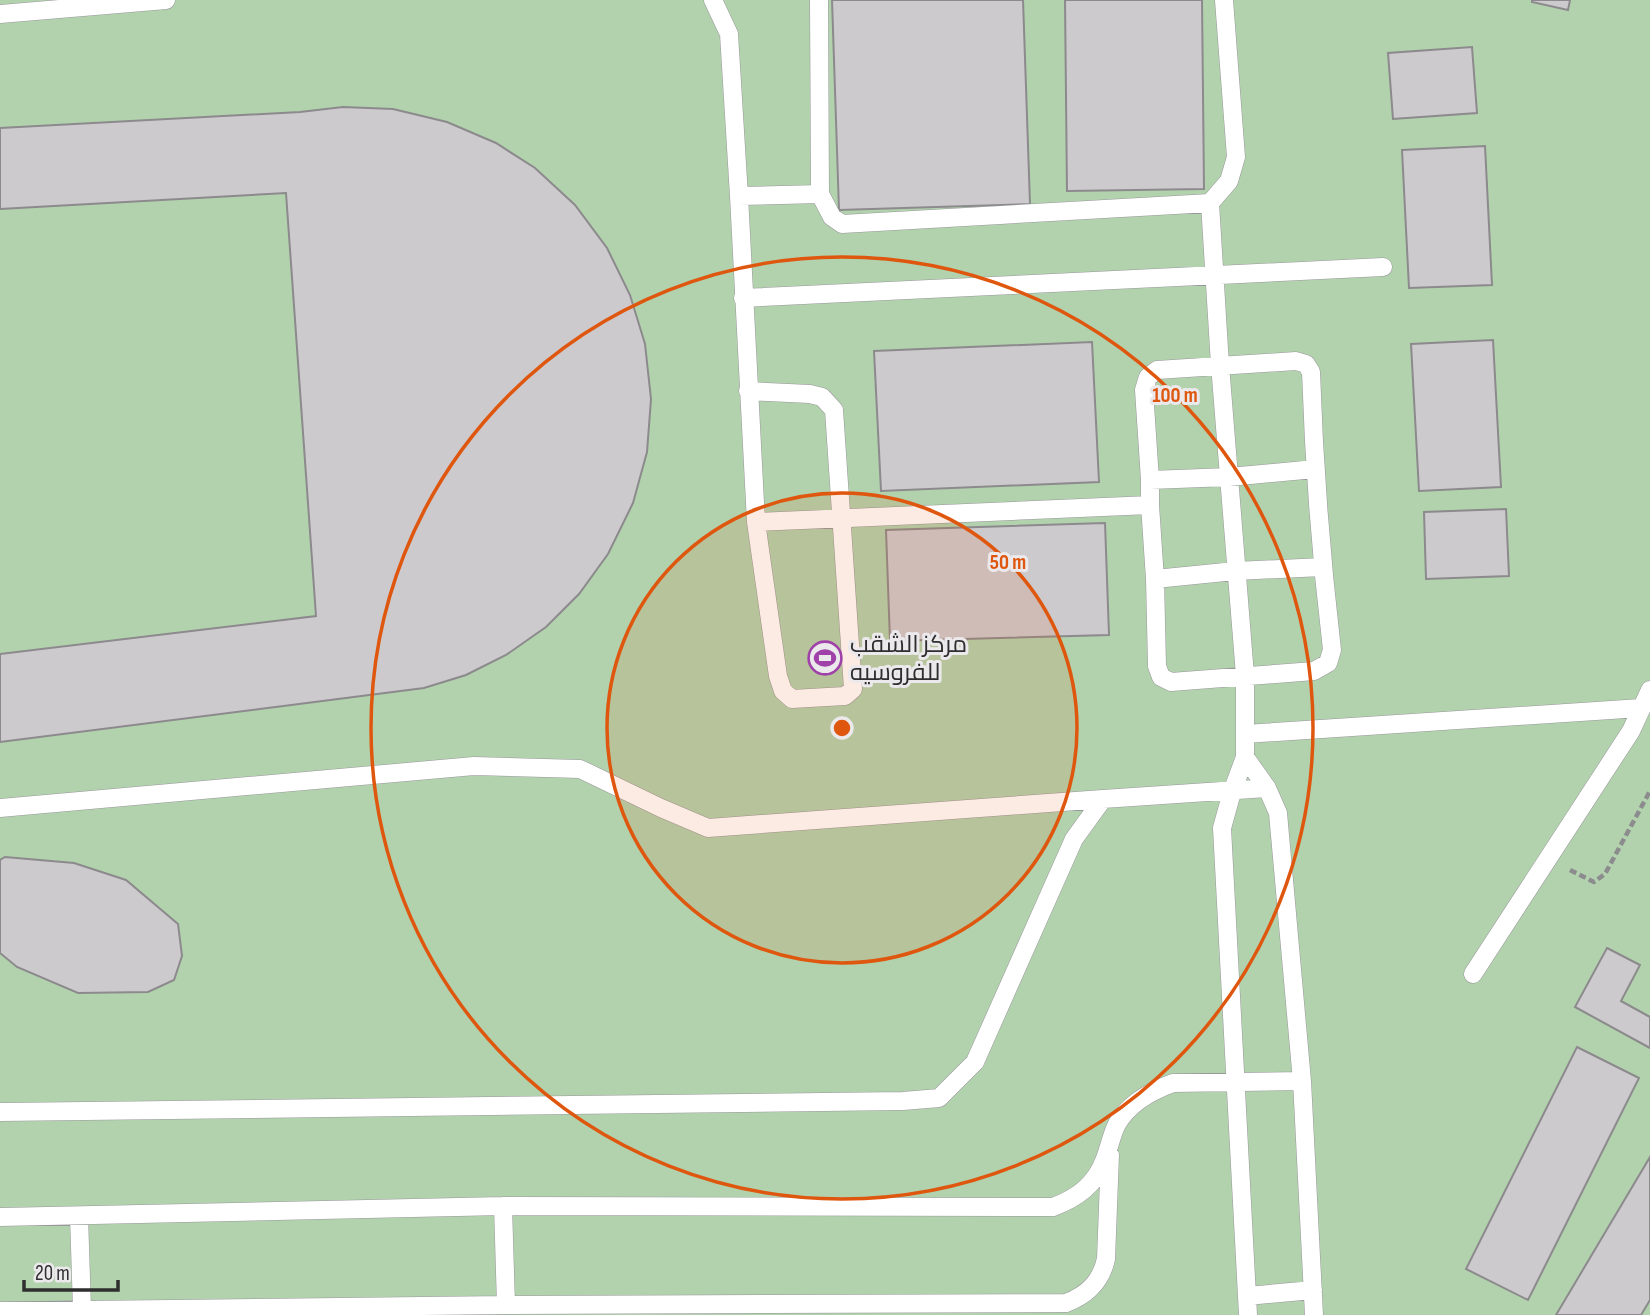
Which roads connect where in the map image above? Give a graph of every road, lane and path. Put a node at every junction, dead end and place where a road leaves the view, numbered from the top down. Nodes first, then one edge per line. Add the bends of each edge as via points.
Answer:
1 (166, 0) edge
2 (713, 0) edge
3 (819, 0) edge
4 (1224, 0) edge
5 (108, 2) edge
6 (0, 14) edge
7 (820, 194) junction
8 (738, 197) junction
9 (1210, 203) junction
10 (1383, 267) dead end
11 (1214, 274) junction
12 (743, 298) junction
13 (1220, 365) junction
14 (748, 391) junction
15 (1315, 470) junction
16 (1228, 477) junction
17 (1150, 480) junction
18 (1150, 505) junction
19 (843, 519) junction
20 (756, 523) junction
21 (1322, 567) junction
22 (1235, 570) junction
23 (1155, 579) junction
24 (1245, 675) junction
25 (1650, 690) edge
26 (1641, 708) junction
27 (1245, 734) junction
28 (1245, 757) junction
29 (1267, 788) junction
30 (1650, 791) edge
31 (1232, 792) junction
32 (1103, 799) junction
33 (0, 808) edge
34 (1547, 859) junction
35 (1473, 974) dead end
36 (1302, 1081) junction
37 (1235, 1082) junction
38 (0, 1112) edge
39 (1111, 1141) junction
40 (503, 1206) junction
41 (79, 1216) junction
42 (0, 1217) edge
43 (1313, 1290) junction
44 (1247, 1296) junction
45 (506, 1306) junction
46 (82, 1309) junction
47 (0, 1311) edge
48 (1248, 1315) edge
49 (1314, 1315) edge

1 - 5 lane
2 - 8 lane via 729,34
3 - 7 lane
4 - 9 lane via 1236,157 1229,181
5 - 6 lane
7 - 8 lane
7 - 9 lane via 832,218 842,224
8 - 12 lane
9 - 11 lane
10 - 11 lane
11 - 12 lane
11 - 13 lane
12 - 14 lane
13 - 15 lane via 1306,364 1311,372
13 - 16 lane
13 - 17 lane via 1157,370 1148,377 1144,390
14 - 19 lane via 810,394 822,397 834,410
14 - 20 lane
15 - 16 lane
15 - 21 lane
16 - 17 lane
16 - 22 lane
17 - 18 lane
18 - 19 lane
18 - 23 lane
19 - 20 lane
19 - 20 lane via 853,689 845,696 792,699 783,691 778,676
21 - 22 lane
21 - 24 lane via 1332,650 1328,663 1314,671
22 - 23 lane
22 - 24 lane
23 - 24 lane via 1161,677 1171,682
24 - 27 lane
25 - 26 lane
26 - 27 lane
26 - 34 lane via 1631,731
27 - 28 lane
28 - 29 lane
28 - 31 lane
29 - 31 lane
29 - 36 lane via 1278,813
30 - 34 path via 1605,874 1594,883
31 - 32 lane
31 - 37 lane via 1222,828
32 - 33 lane via 708,828 580,769 474,766
32 - 38 lane via 1074,839 975,1062 939,1098
34 - 35 lane
36 - 37 lane
36 - 43 lane
37 - 39 lane via 1173,1083 1157,1089 1130,1108
37 - 44 lane
39 - 40 lane via 1091,1183 1069,1202 1054,1207
39 - 45 lane via 1104,1269 1091,1289 1066,1303
40 - 41 lane
40 - 45 lane
41 - 42 lane
41 - 46 lane
43 - 44 lane
43 - 49 lane
44 - 48 lane
45 - 46 lane
46 - 47 lane

